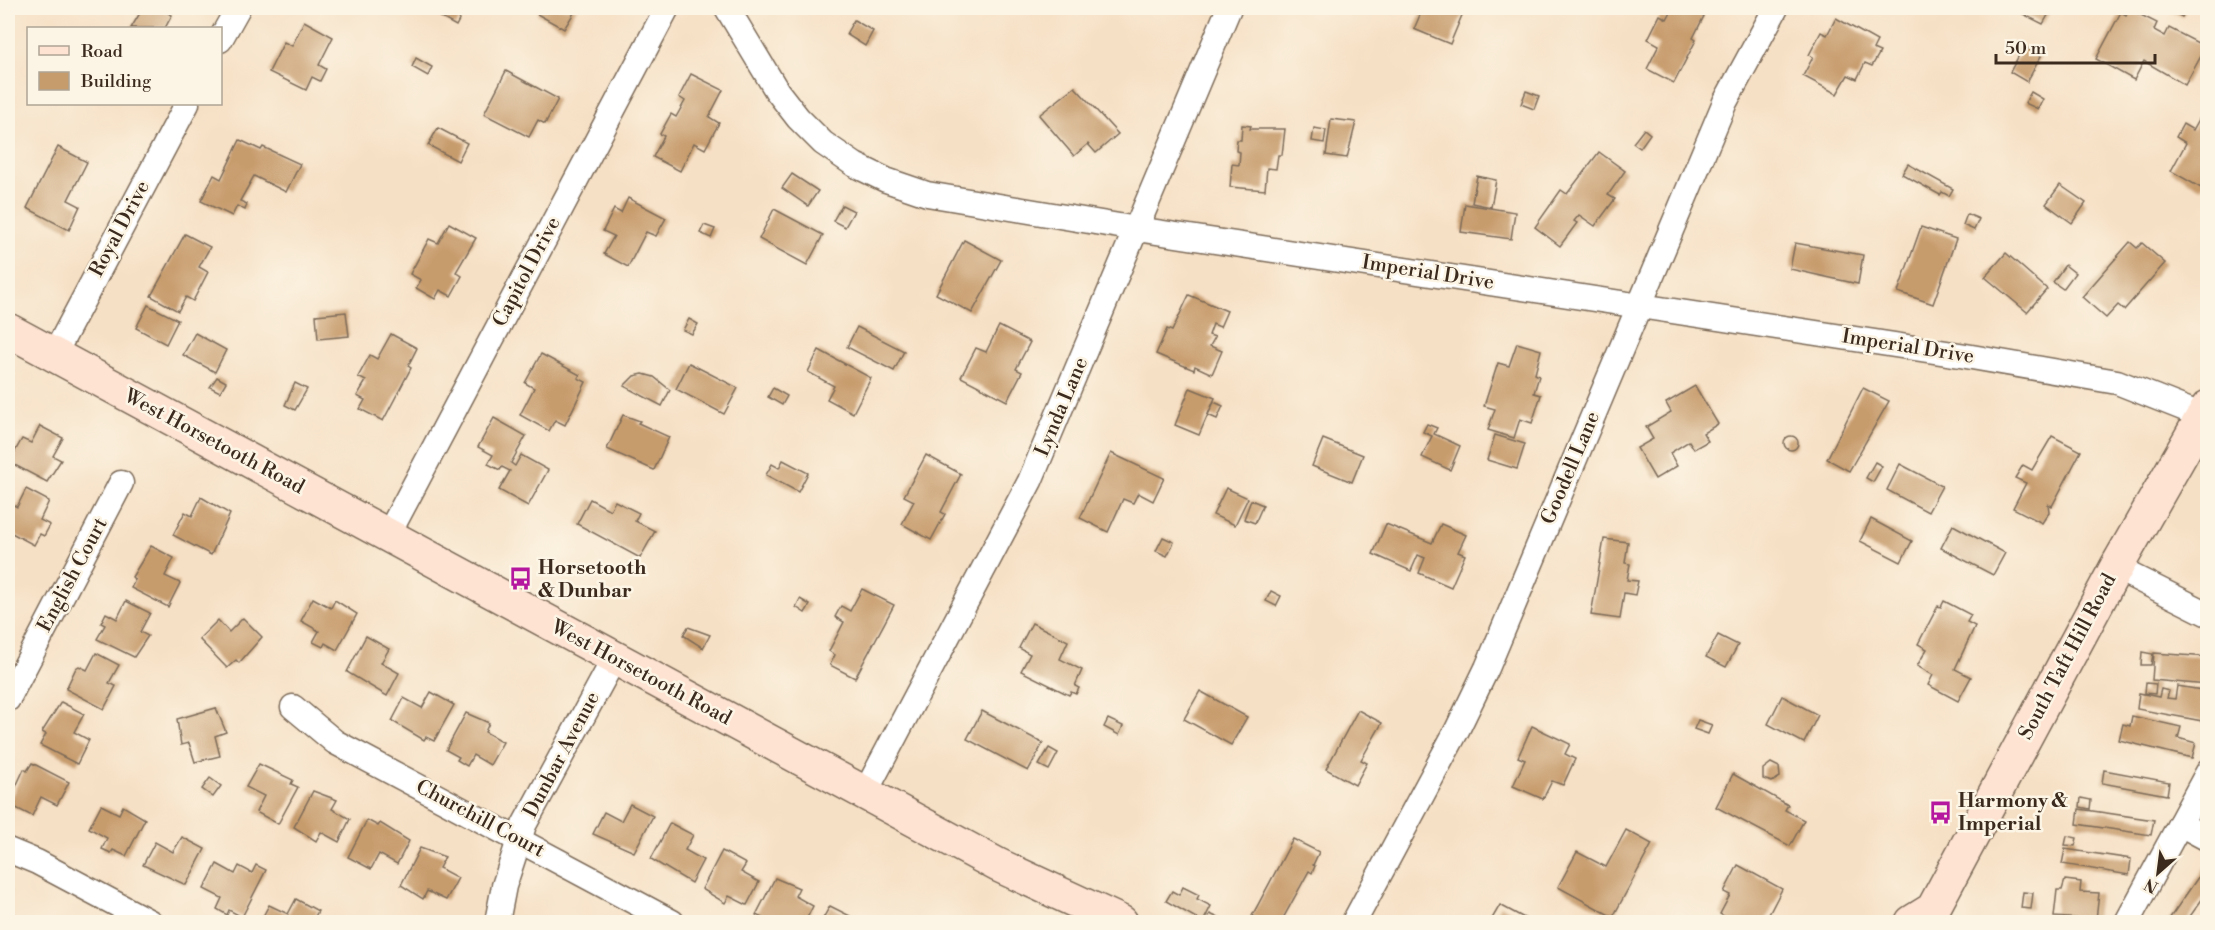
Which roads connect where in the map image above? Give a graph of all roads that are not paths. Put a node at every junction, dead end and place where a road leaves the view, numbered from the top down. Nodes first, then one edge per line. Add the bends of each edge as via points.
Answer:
1 (238, 8) edge
2 (667, 8) edge
3 (727, 8) edge
4 (1229, 8) edge
5 (1776, 8) edge
6 (222, 36) edge
7 (186, 105) edge
8 (1137, 229) junction
9 (1640, 305) junction
10 (8, 330) edge
11 (54, 355) junction
12 (2205, 411) edge
13 (122, 483) dead end
14 (387, 537) junction
15 (2116, 568) junction
16 (2208, 614) edge
17 (614, 659) junction
18 (8, 699) edge
19 (293, 707) dead end
20 (2208, 772) edge
21 (866, 793) junction
22 (2180, 824) junction
23 (2208, 838) edge
24 (518, 839) junction
25 (8, 850) edge
26 (1926, 918) edge
27 (150, 922) edge
28 (497, 922) edge
29 (672, 922) edge
30 (1121, 922) edge
31 (1354, 922) edge
32 (2127, 922) edge

1 - 6 street
2 - 14 street, Capitol Drive
3 - 8 street, Imperial Drive via 777,91 798,118 855,165 927,194
4 - 8 street, Lynda Lane
5 - 9 street, Goodell Lane via 1725,102
7 - 11 street, Royal Drive
8 - 9 street, Imperial Drive
8 - 21 street, Lynda Lane via 1030,481
9 - 12 street, Imperial Drive via 2117,382
9 - 31 street, Goodell Lane via 1488,668
10 - 11 main road, West Horsetooth Road
11 - 14 main road, West Horsetooth Road
12 - 15 main road, South Taft Hill Road
13 - 18 street, English Court
14 - 17 main road, West Horsetooth Road
15 - 16 street
15 - 26 main road, South Taft Hill Road
17 - 21 main road, West Horsetooth Road
17 - 24 street, Dunbar Avenue
19 - 24 street, Churchill Court via 334,742
20 - 22 street
21 - 30 main road, West Horsetooth Road via 998,865
22 - 23 street
22 - 32 street
24 - 28 street, Dunbar Avenue
24 - 29 street, Churchill Court
25 - 27 street

